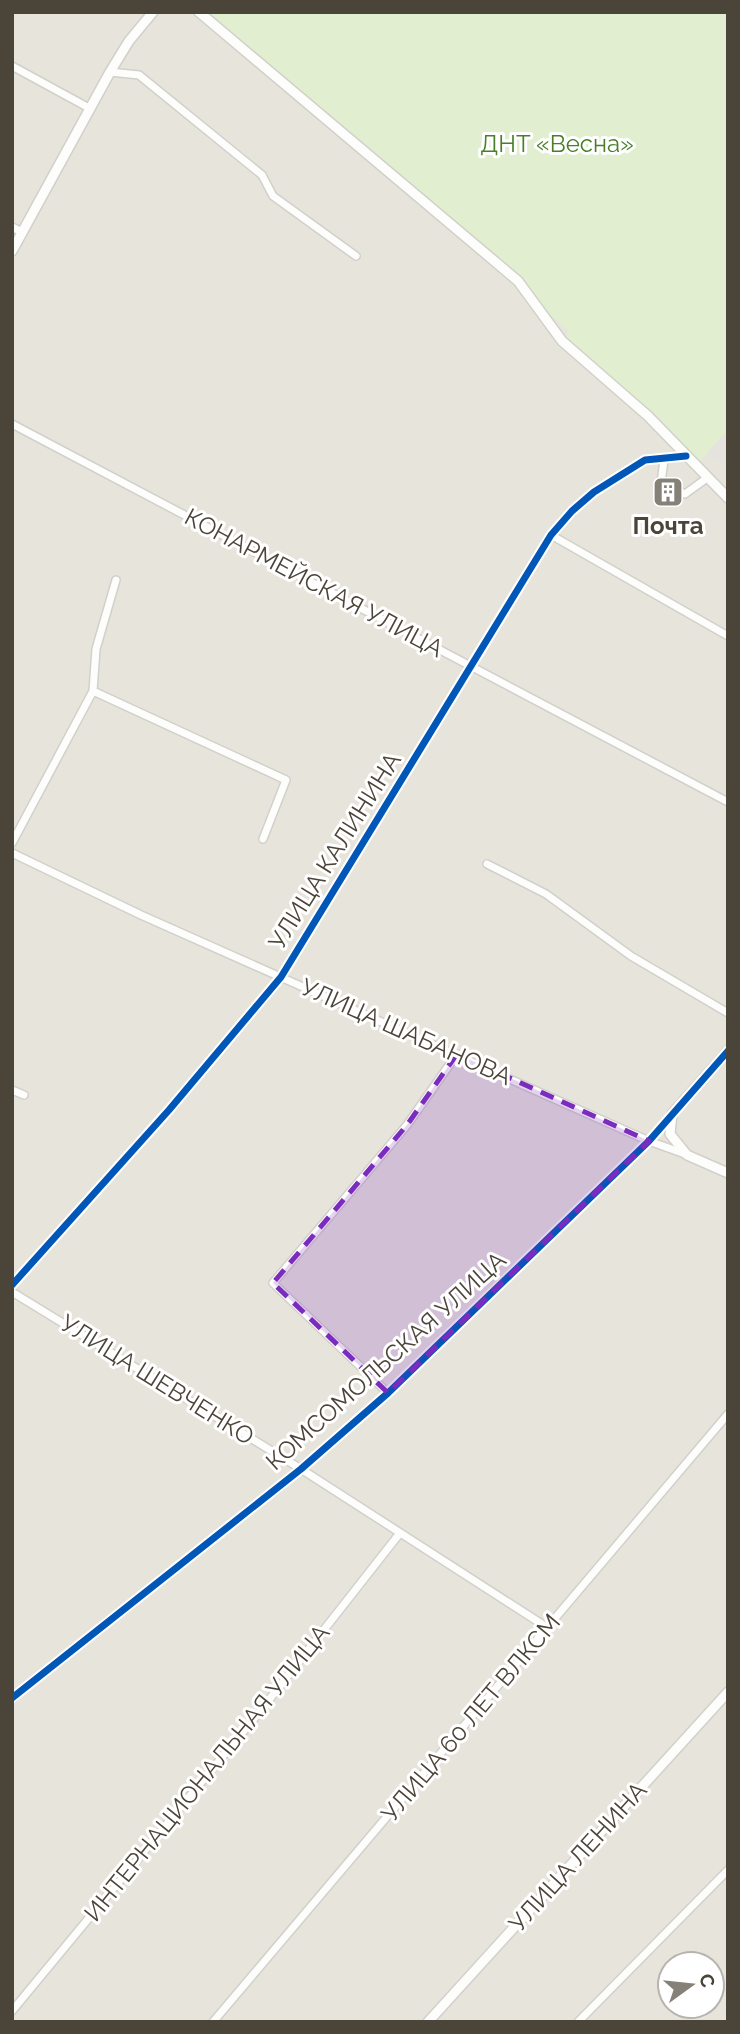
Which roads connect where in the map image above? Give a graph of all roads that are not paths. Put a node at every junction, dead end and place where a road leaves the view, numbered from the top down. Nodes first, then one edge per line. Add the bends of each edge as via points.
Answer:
1 (153, 12) edge
2 (199, 12) edge
3 (12, 66) edge
4 (110, 72) junction
5 (89, 108) junction
6 (12, 227) edge
7 (22, 232) junction
8 (12, 251) edge
9 (356, 256) dead end
10 (12, 424) edge
11 (686, 456) junction
12 (664, 460) junction
13 (707, 478) junction
14 (728, 498) edge
15 (551, 535) junction
16 (116, 580) dead end
17 (728, 636) edge
18 (471, 666) junction
19 (93, 691) junction
20 (728, 802) edge
21 (263, 839) dead end
22 (12, 843) edge
23 (12, 853) edge
24 (486, 864) dead end
25 (281, 976) junction
26 (728, 1013) edge
27 (728, 1051) edge
28 (457, 1054) junction
29 (12, 1090) edge
30 (24, 1095) dead end
31 (672, 1114) junction
32 (649, 1141) junction
33 (687, 1155) junction
34 (728, 1173) edge
35 (12, 1285) edge
36 (12, 1292) edge
37 (388, 1393) junction
38 (728, 1414) edge
39 (301, 1469) junction
40 (400, 1533) junction
41 (548, 1628) junction
42 (728, 1692) edge
43 (12, 1698) edge
44 (728, 1870) edge
45 (12, 2011) edge
46 (213, 2022) edge
47 (428, 2022) edge
48 (578, 2022) edge

1 - 4 street
2 - 11 street via 518,281 562,341
3 - 5 street
4 - 5 street
4 - 9 street via 139,75 262,175 273,196
5 - 7 street
6 - 7 street
7 - 8 street
10 - 18 street, КОНАРМЕЙСКАЯ УЛИЦА
11 - 12 street, УЛИЦА КАЛИНИНА
11 - 13 street
12 - 13 street via 661,483 685,494
12 - 15 street, УЛИЦА КАЛИНИНА via 645,460 594,492
13 - 14 street
15 - 17 street
15 - 18 street, УЛИЦА КАЛИНИНА
16 - 19 street via 96,649
18 - 20 street, КОНАРМЕЙСКАЯ УЛИЦА
18 - 25 street, УЛИЦА КАЛИНИНА
19 - 21 street via 286,780
19 - 22 street
23 - 25 street, УЛИЦА ШАБАНОВА
24 - 26 street via 546,894 631,956
25 - 28 street, УЛИЦА ШАБАНОВА
25 - 35 street, УЛИЦА КАЛИНИНА via 169,1110
27 - 31 street, КОМСОМОЛЬСКАЯ УЛИЦА
28 - 32 street, УЛИЦА ШАБАНОВА
28 - 37 street via 407,1125 273,1283
29 - 30 street
31 - 32 street, КОМСОМОЛЬСКАЯ УЛИЦА
31 - 33 street, УЛИЦА ШАБАНОВА via 670,1134
32 - 33 street, УЛИЦА ШАБАНОВА
32 - 37 street, КОМСОМОЛЬСКАЯ УЛИЦА
33 - 34 street, УЛИЦА ШАБАНОВА
36 - 39 street, УЛИЦА ШЕВЧЕНКО
37 - 39 street, КОМСОМОЛЬСКАЯ УЛИЦА
38 - 41 street, УЛИЦА 60 ЛЕТ ВЛКСМ
39 - 40 street, УЛИЦА ШЕВЧЕНКО
39 - 43 street, КОМСОМОЛЬСКАЯ УЛИЦА
40 - 41 street, УЛИЦА ШЕВЧЕНКО
40 - 45 street, ИНТЕРНАЦИОНАЛЬНАЯ УЛИЦА via 261,1710
41 - 46 street, УЛИЦА 60 ЛЕТ ВЛКСМ
42 - 47 street, УЛИЦА ЛЕНИНА
44 - 48 street

